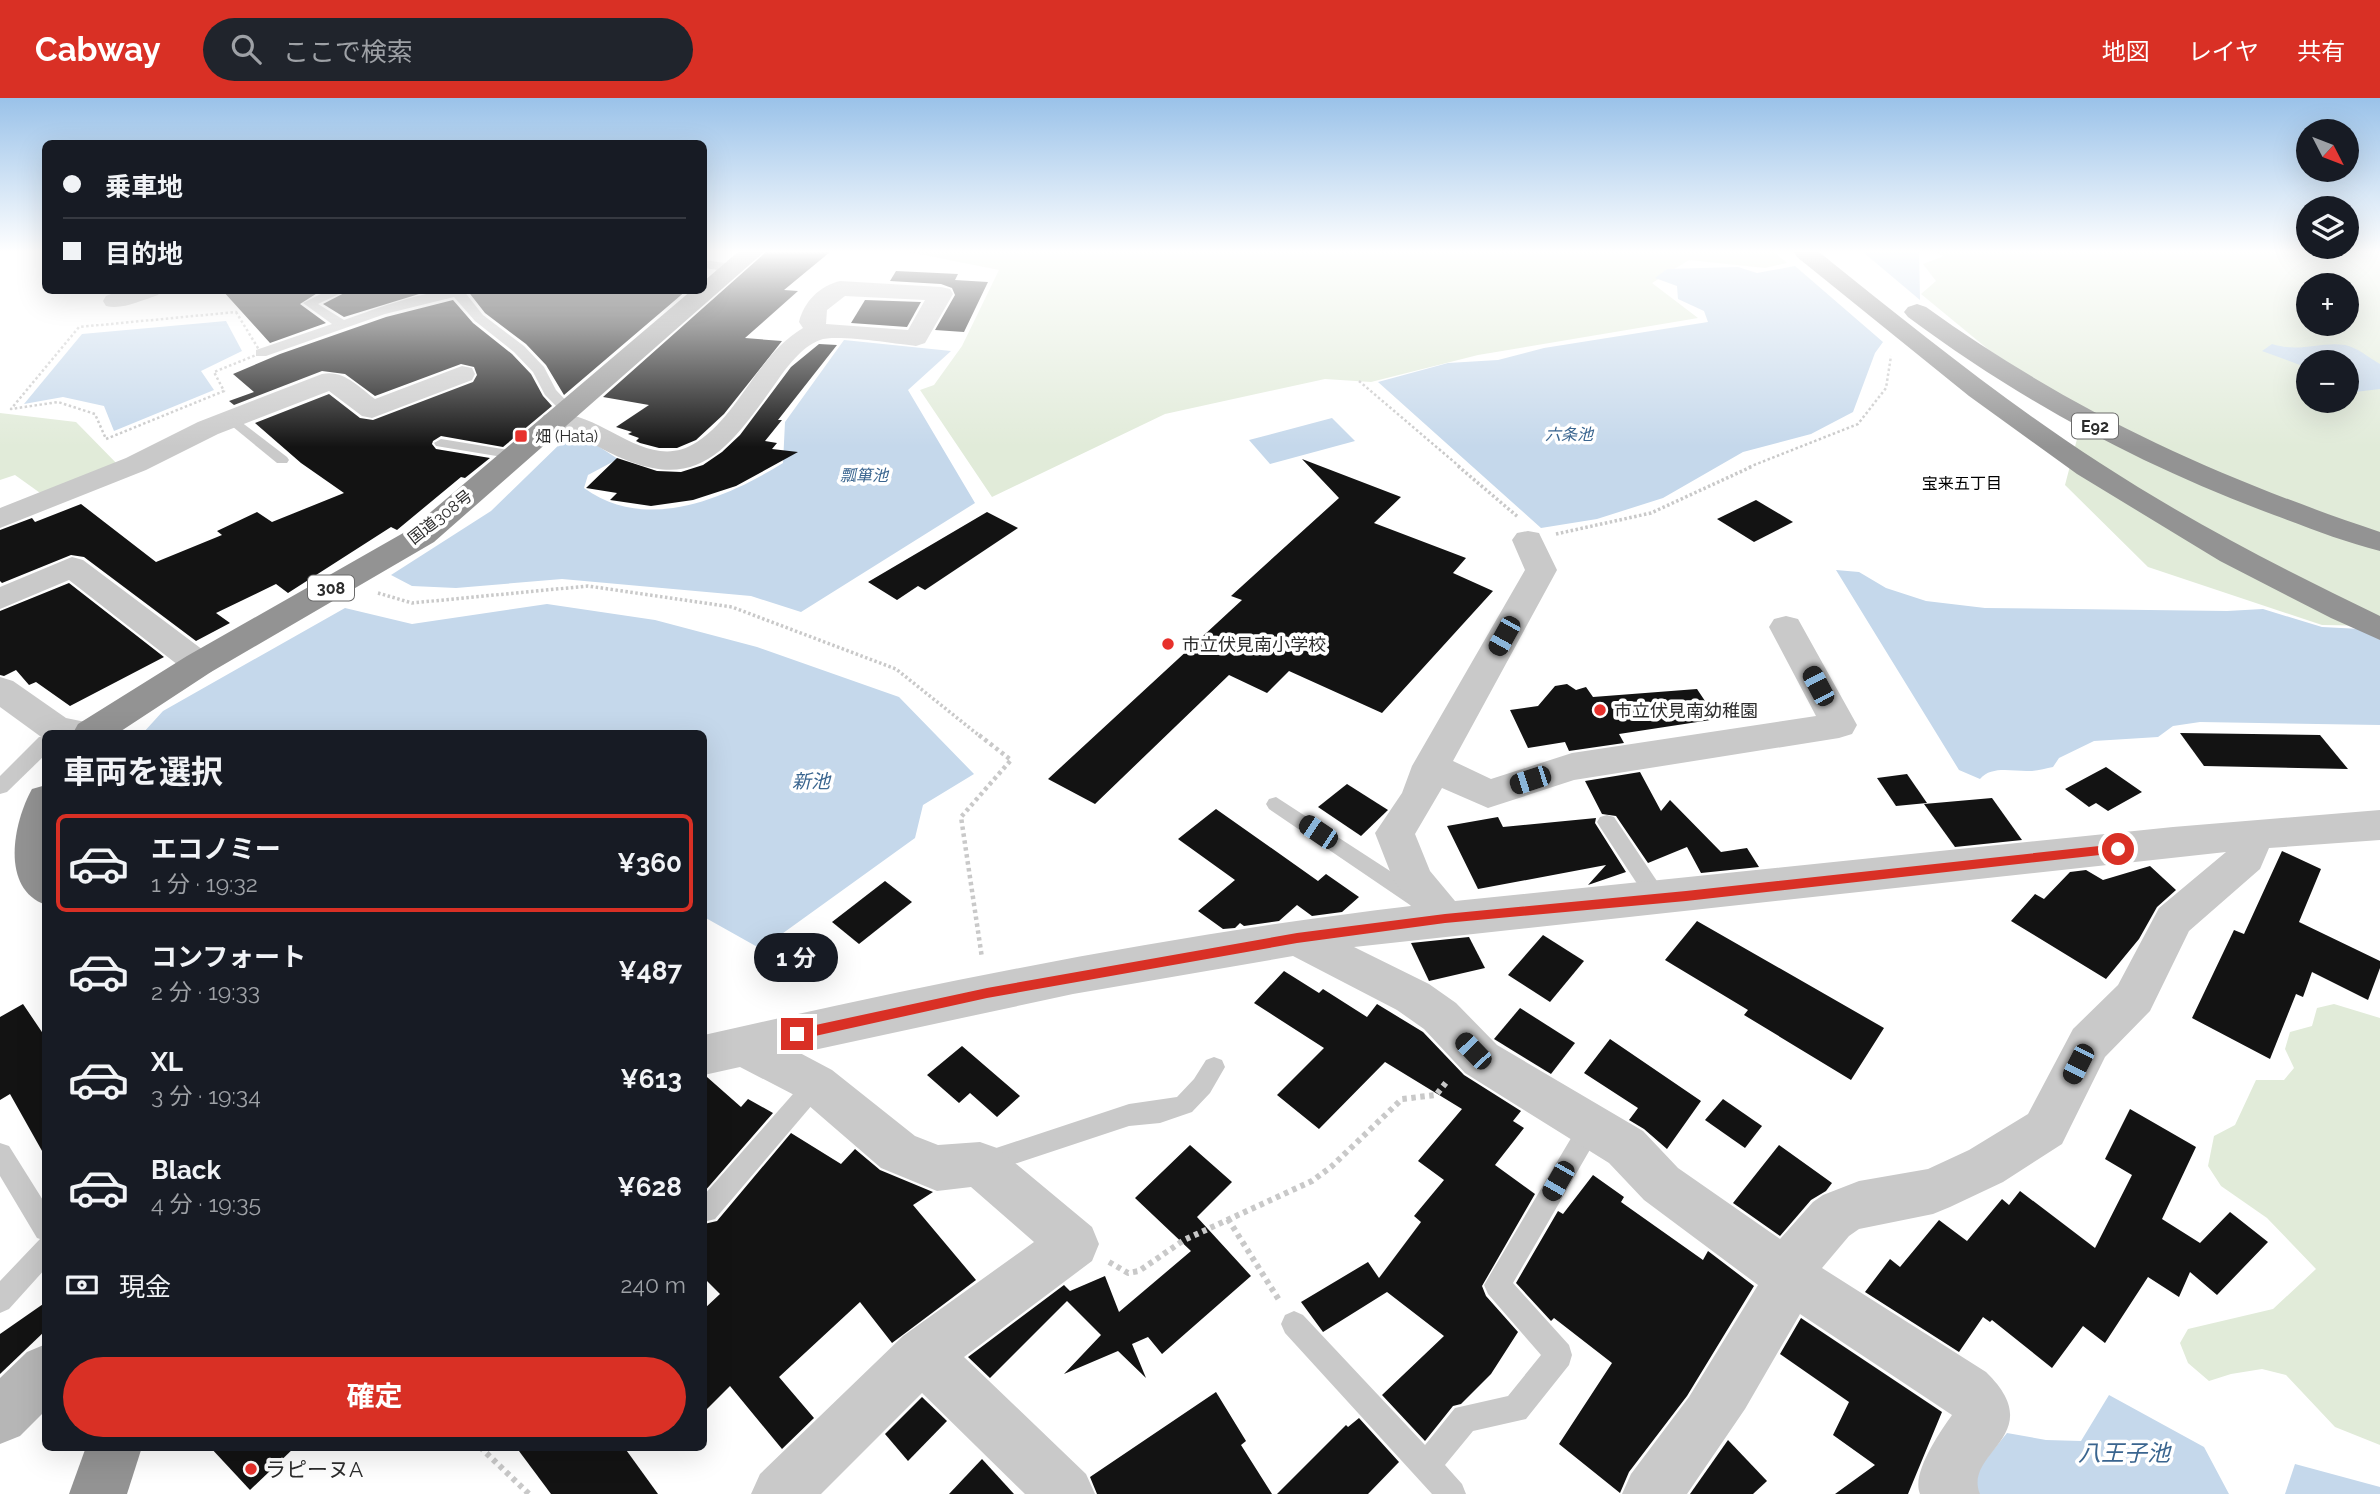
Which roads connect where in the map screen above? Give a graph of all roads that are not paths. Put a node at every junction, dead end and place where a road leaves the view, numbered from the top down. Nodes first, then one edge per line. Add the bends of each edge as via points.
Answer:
1 (330, 317) edge
2 (364, 317) edge
3 (478, 317) edge
4 (674, 317) edge
5 (1885, 317) edge
6 (1926, 317) edge
7 (342, 325) junction
8 (817, 331) dead end
9 (261, 353) road end
10 (461, 374) dead end
11 (560, 415) junction
12 (232, 419) junction
13 (440, 443) dead end
14 (514, 455) junction
15 (282, 460) dead end
16 (0, 519) edge
17 (1528, 540) road end
18 (2380, 542) edge
19 (0, 599) edge
20 (1786, 626) dead end
21 (2380, 629) edge
22 (199, 664) junction
23 (0, 689) edge
24 (60, 730) edge
25 (74, 730) edge
26 (42, 753) edge
27 (1431, 766) junction
28 (0, 787) edge
29 (1276, 804) dead end
30 (42, 806) edge
31 (1607, 822) dead end
32 (2380, 825) edge
33 (2253, 835) junction
34 (42, 881) edge
35 (1658, 899) junction
36 (1445, 919) junction
37 (1297, 938) junction
38 (723, 1050) edge
39 (1214, 1067) dead end
40 (816, 1084) junction
41 (1591, 1126) junction
42 (0, 1154) edge
43 (980, 1164) junction
44 (707, 1210) edge
45 (42, 1222) edge
46 (42, 1253) edge
47 (1788, 1275) junction
48 (0, 1300) edge
49 (1294, 1324) road end
50 (922, 1355) junction
51 (42, 1375) edge
52 (0, 1416) edge
53 (113, 1451) edge
54 (1426, 1466) junction
55 (98, 1494) edge
56 (780, 1494) edge
57 (1066, 1494) edge
58 (1452, 1494) edge
59 (1651, 1494) edge
60 (1951, 1494) edge

1 - 7 lane
2 - 7 lane
3 - 11 lane via 539,370
4 - 11 highway, 国道308号 / 308
5 - 21 highway, E92 via 1974,389 2090,470 2284,582
6 - 18 highway, E92 via 2016,381 2111,435 2219,485
7 - 9 lane
8 - 11 street via 776,363 727,429 707,448 684,459 635,455
10 - 12 street via 372,410 332,380
11 - 14 highway, 国道308号 / 308
12 - 15 lane
12 - 16 street via 123,470
13 - 14 lane
14 - 22 highway, 国道308号 / 308 via 423,535
17 - 27 street via 1541,570
19 - 22 street via 72,567
20 - 27 street via 1839,725 1572,767 1488,794
22 - 25 highway, 国道308号 / 308
23 - 24 street
26 - 28 lane
27 - 36 street via 1420,797 1395,833 1413,879
29 - 36 lane
30 - 34 highway via 34,821 30,856
31 - 35 lane
32 - 33 street
33 - 35 street
33 - 47 street via 2246,858 2174,920 2134,998 2090,1043 2045,1129 1986,1166 1933,1191 1841,1212 1830,1219
35 - 36 street
36 - 37 street
37 - 38 street via 987,993
37 - 41 street via 1413,997 1440,1016 1481,1059
38 - 40 street
39 - 43 lane via 1184,1105 1129,1115
40 - 43 street via 898,1152 937,1168
40 - 44 lane
41 - 47 street via 1626,1147 1661,1184
41 - 54 lane via 1497,1285 1559,1354 1516,1409 1465,1418
42 - 45 lane
43 - 50 street via 1074,1244
46 - 48 lane
47 - 59 street via 1749,1352 1683,1456
47 - 60 street via 1967,1391 1984,1408 1981,1422 1954,1460 1946,1487
49 - 54 lane
50 - 56 street
50 - 57 street
51 - 52 street
53 - 55 highway
54 - 58 lane

